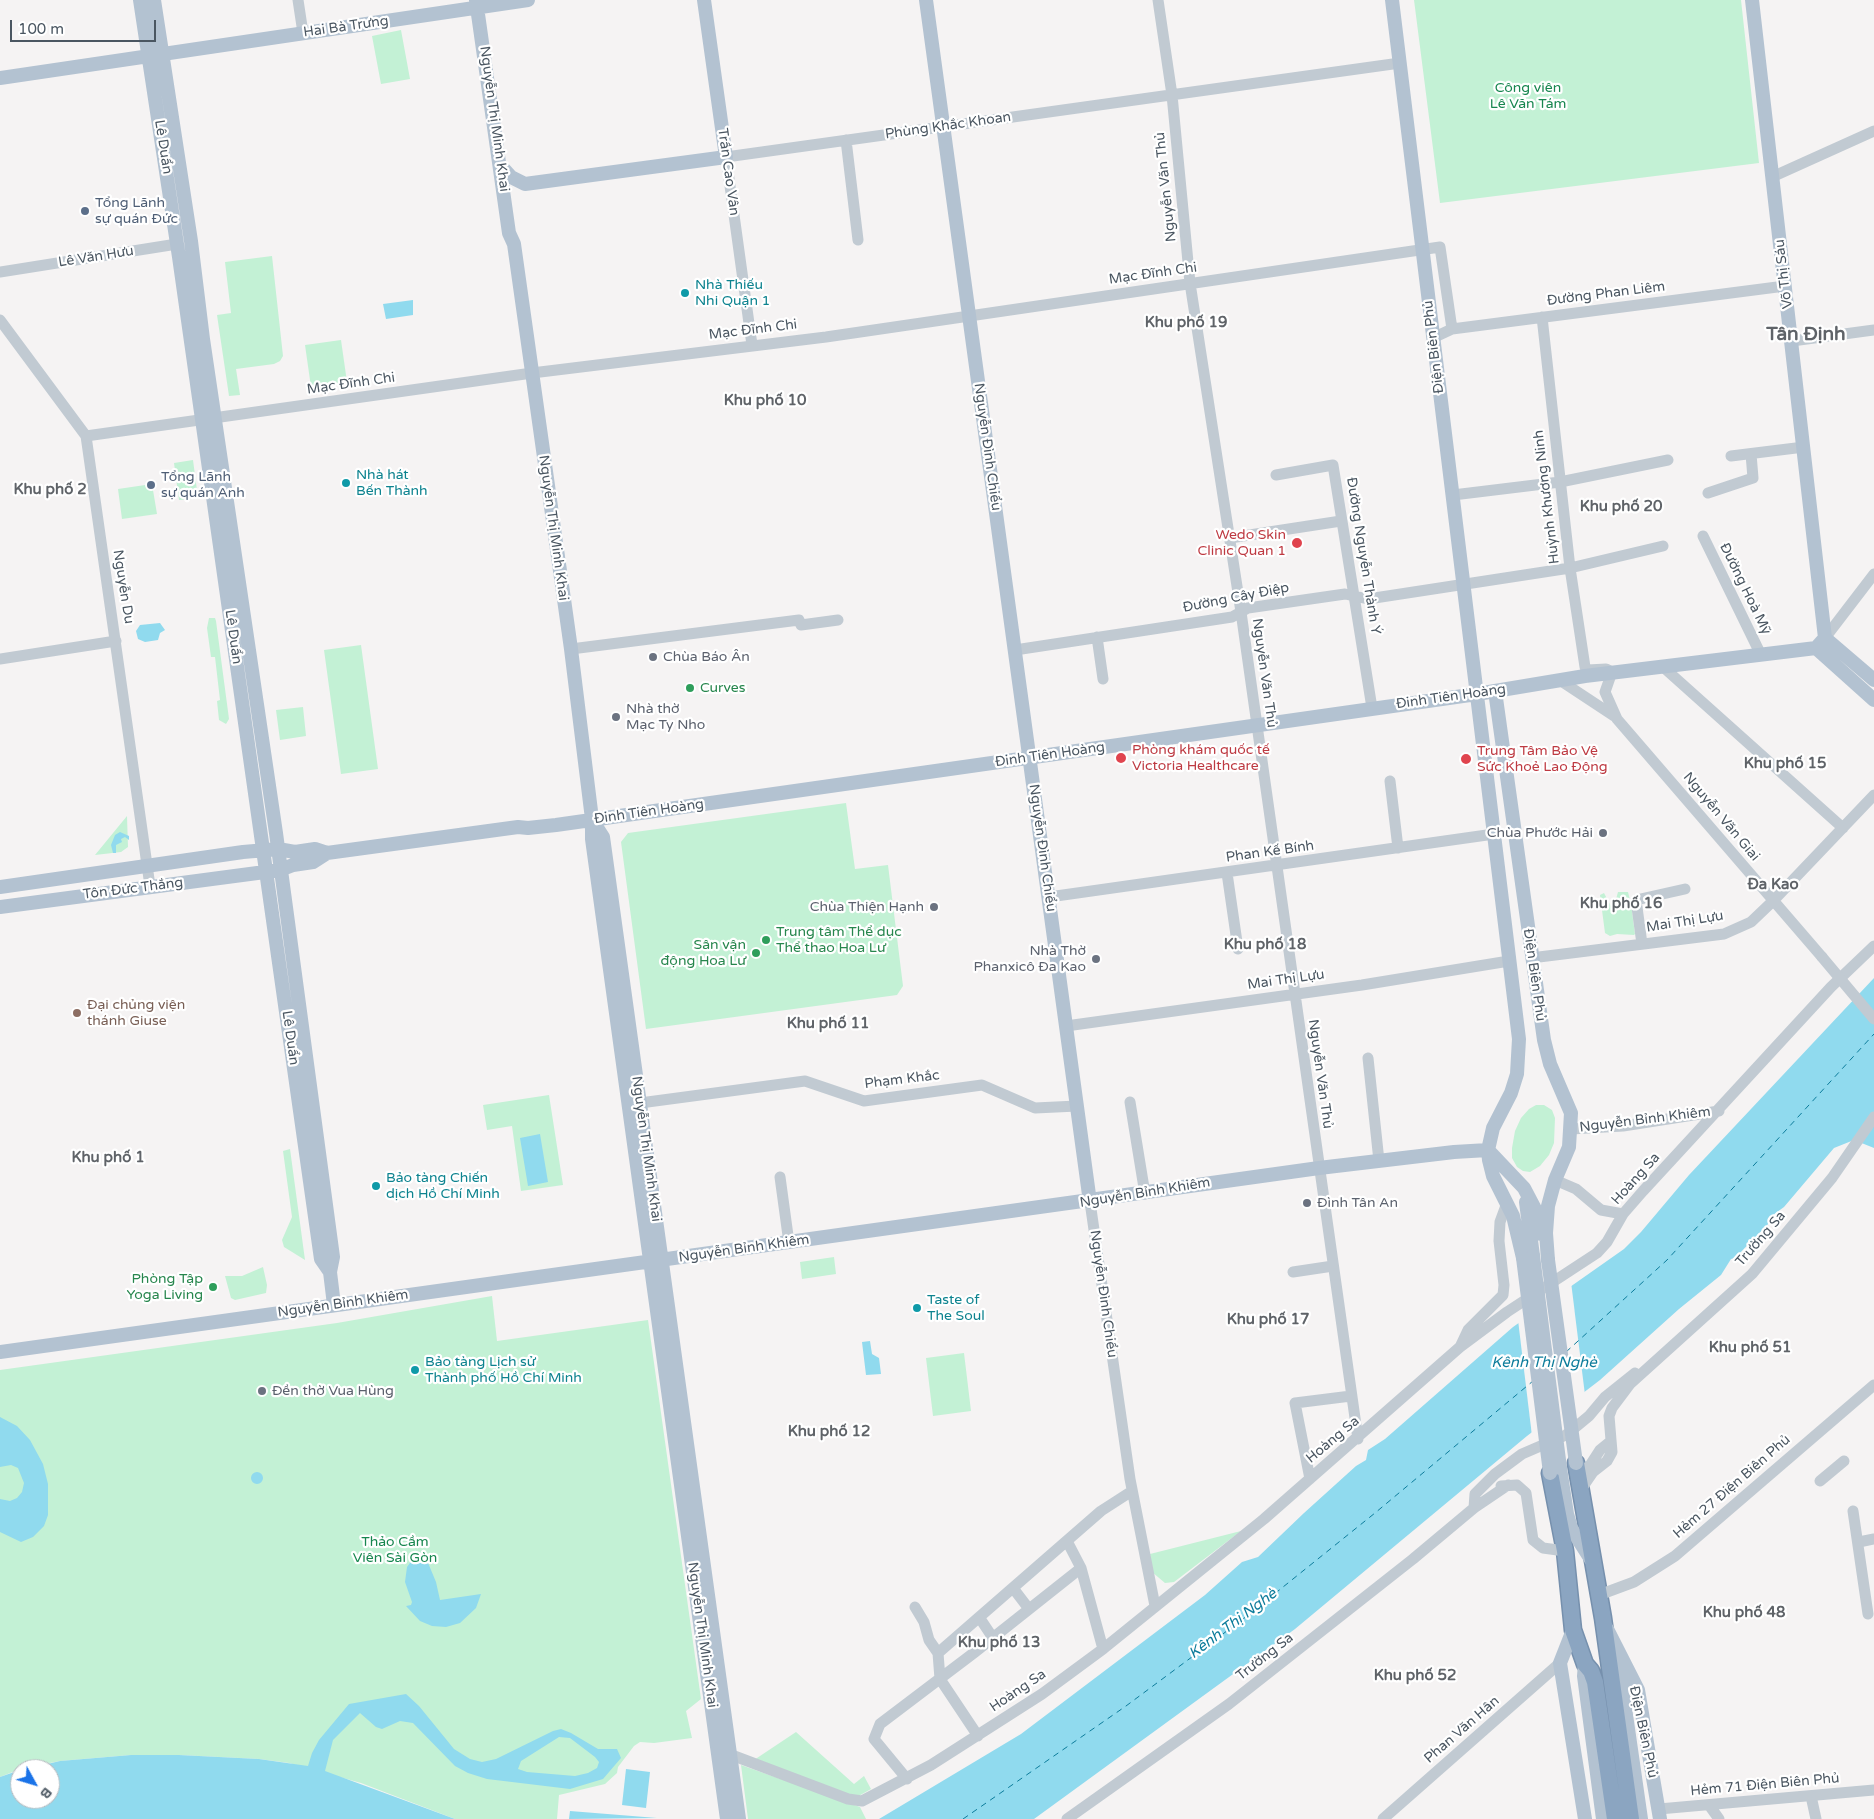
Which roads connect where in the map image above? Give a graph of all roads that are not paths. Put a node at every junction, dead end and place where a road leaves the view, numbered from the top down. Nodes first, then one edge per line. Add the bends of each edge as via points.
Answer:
1 (140, 0) edge
2 (154, 0) edge
3 (298, 0) edge
4 (528, 0) edge
5 (704, 0) edge
6 (926, 0) edge
7 (1158, 0) edge
8 (1392, 0) edge
9 (1752, 0) edge
10 (477, 4) edge
11 (303, 33) junction
12 (156, 54) junction
13 (1400, 63) junction
14 (0, 78) edge
15 (1172, 95) junction
16 (943, 126) junction
17 (1874, 130) edge
18 (846, 140) junction
19 (726, 157) junction
20 (502, 166) junction
21 (1772, 177) junction
22 (525, 184) junction
23 (513, 237) junction
24 (858, 240) dead end
25 (184, 243) junction
26 (1422, 249) junction
27 (0, 272) edge
28 (1190, 284) junction
29 (1785, 286) junction
30 (969, 316) junction
31 (1542, 317) junction
32 (0, 320) edge
33 (1452, 329) junction
34 (1874, 330) edge
35 (1434, 340) junction
36 (1792, 341) junction
37 (752, 344) junction
38 (532, 373) junction
39 (209, 419) junction
40 (86, 436) junction
41 (1804, 447) junction
42 (1751, 454) junction
43 (1731, 456) dead end
44 (1668, 460) dead end
45 (1276, 474) dead end
46 (1560, 482) junction
47 (1708, 493) dead end
48 (1453, 495) junction
49 (1341, 521) junction
50 (1703, 536) dead end
51 (1230, 538) junction
52 (1663, 546) dead end
53 (1570, 568) junction
54 (1874, 574) edge
55 (1464, 584) junction
56 (1354, 597) junction
57 (1241, 612) junction
58 (838, 620) dead end
59 (1097, 637) junction
60 (116, 642) junction
61 (1821, 643) junction
62 (571, 649) junction
63 (1015, 650) junction
64 (1761, 655) junction
65 (0, 659) edge
66 (1662, 666) junction
67 (1588, 670) joint
68 (1612, 672) junction
69 (1103, 679) dead end
70 (1561, 680) junction
71 (1874, 680) edge
72 (1495, 691) junction
73 (1476, 694) junction
74 (1874, 700) edge
75 (1372, 708) junction
76 (1618, 718) junction
77 (1256, 726) junction
78 (1501, 726) junction
79 (1482, 729) junction
80 (1030, 758) junction
81 (1390, 781) dead end
82 (1874, 795) edge
83 (591, 817) junction
84 (1843, 828) junction
85 (1494, 834) junction
86 (1398, 848) junction
87 (278, 849) junction
88 (263, 850) junction
89 (327, 852) junction
90 (148, 866) junction
91 (1276, 866) junction
92 (280, 870) junction
93 (266, 872) junction
94 (1227, 873) junction
95 (94, 874) junction
96 (150, 886) junction
97 (0, 887) edge
98 (1685, 889) dead end
99 (97, 894) junction
100 (1049, 898) junction
101 (1773, 901) junction
102 (0, 907) edge
103 (1642, 944) junction
104 (1874, 946) edge
105 (1238, 949) dead end
106 (1531, 958) junction
107 (1509, 960) junction
108 (1293, 994) junction
109 (1874, 1019) edge
110 (1066, 1026) junction
111 (1368, 1058) dead end
112 (302, 1077) junction
113 (1130, 1102) dead end
114 (635, 1104) junction
115 (1077, 1106) junction
116 (1719, 1112) junction
117 (1874, 1117) edge
118 (1571, 1129) junction
119 (1488, 1150) junction
120 (1379, 1161) junction
121 (1319, 1168) junction
122 (780, 1177) dead end
123 (1555, 1180) junction
124 (1145, 1194) junction
125 (1090, 1202) junction
126 (1507, 1203) junction
127 (1623, 1214) junction
128 (789, 1243) junction
129 (1539, 1256) junction
130 (655, 1261) junction
131 (1333, 1266) junction
132 (1293, 1272) dead end
133 (334, 1305) junction
134 (1460, 1347) junction
135 (0, 1352) edge
136 (1649, 1368) junction
137 (1874, 1385) edge
138 (1351, 1396) junction
139 (1358, 1439) junction
140 (1611, 1441) junction
141 (1844, 1460) dead end
142 (1508, 1465) junction
143 (1566, 1469) junction
144 (1310, 1479) junction
145 (1495, 1480) junction
146 (1820, 1482) dead end
147 (686, 1483) junction
148 (1508, 1485) junction
149 (1580, 1490) junction
150 (1132, 1491) junction
151 (1474, 1508) junction
152 (1853, 1511) dead end
153 (1874, 1539) edge
154 (1067, 1541) junction
155 (1859, 1542) junction
156 (1565, 1551) junction
157 (1592, 1561) junction
158 (1081, 1568) junction
159 (1013, 1588) junction
160 (1598, 1595) junction
161 (1155, 1606) junction
162 (915, 1607) dead end
163 (1029, 1609) junction
164 (1868, 1614) dead end
165 (979, 1618) junction
166 (1603, 1621) junction
167 (1573, 1630) junction
168 (993, 1638) junction
169 (1102, 1649) junction
170 (938, 1653) junction
171 (1607, 1653) junction
172 (1560, 1663) junction
173 (1585, 1664) junction
174 (940, 1679) junction
175 (978, 1736) junction
176 (729, 1754) junction
177 (907, 1779) junction
178 (728, 1783) junction
179 (1874, 1790) edge
180 (1811, 1796) junction
181 (1710, 1805) junction
182 (1659, 1814) edge
183 (727, 1819) edge
184 (738, 1819) edge
185 (1067, 1819) edge
186 (1383, 1819) edge
187 (1585, 1819) edge
188 (1603, 1819) edge
189 (1615, 1819) edge
190 (1631, 1819) edge
191 (1641, 1819) edge
192 (1719, 1819) edge
193 (1816, 1819) edge

1 - 12 main road, Lê Duẩn
2 - 12 main road, Lê Duẩn
3 - 11 street
4 - 10 main road, Hai Bà Trưng
5 - 19 main road, Trần Cao Vân
6 - 16 main road, Nguyễn Đình Chiểu
7 - 15 street, Nguyễn Văn Thủ
8 - 13 main road, Điện Biên Phủ
9 - 21 main road, Võ Thị Sáu
10 - 11 main road, Hai Bà Trưng
10 - 20 main road, Nguyễn Thị Minh Khai
11 - 12 main road, Hai Bà Trưng
12 - 14 main road, Hai Bà Trưng
12 - 25 main road, Lê Duẩn
13 - 15 street, Phùng Khắc Khoan
13 - 26 main road, Điện Biên Phủ
15 - 16 street, Phùng Khắc Khoan
15 - 28 street, Nguyễn Văn Thủ
16 - 18 street, Phùng Khắc Khoan
16 - 30 main road, Nguyễn Đình Chiểu
17 - 21 street
18 - 19 street, Phùng Khắc Khoan
18 - 24 street
19 - 22 main road, Phùng Khắc Khoan
19 - 37 street, Trần Cao Vân
20 - 22 main road via 511,177
20 - 23 main road, Nguyễn Thị Minh Khai via 509,233
21 - 29 main road, Võ Thị Sáu
22 - 23 main road, Nguyễn Thị Minh Khai via 515,189 512,195 517,232
23 - 38 main road, Nguyễn Thị Minh Khai
25 - 27 street, Lê Văn Hưu
25 - 39 main road, Lê Duẩn
26 - 28 street, Mạc Đĩnh Chi
26 - 33 street via 1440,247
26 - 35 main road, Điện Biên Phủ
28 - 30 street, Mạc Đĩnh Chi
28 - 51 street, Nguyễn Văn Thủ
29 - 31 street, Đường Phan Liêm
29 - 36 main road, Võ Thị Sáu
30 - 37 street, Mạc Đĩnh Chi via 826,337
30 - 63 main road, Nguyễn Đình Chiểu
31 - 33 street, Đường Phan Liêm
31 - 46 street, Huỳnh Khương Ninh
32 - 40 street, Nguyễn Du
33 - 35 street, Đường Phan Liêm
34 - 36 street
35 - 48 main road, Điện Biên Phủ
36 - 41 main road, Võ Thị Sáu
37 - 38 street, Mạc Đĩnh Chi
38 - 39 street, Mạc Đĩnh Chi
38 - 62 main road, Nguyễn Thị Minh Khai
39 - 40 street, Mạc Đĩnh Chi
39 - 87 main road, Lê Duẩn
39 - 88 main road, Lê Duẩn
40 - 60 street, Nguyễn Du
41 - 42 street
41 - 61 main road, Võ Thị Sáu
42 - 43 street
42 - 47 street via 1753,478
44 - 46 street
45 - 49 street, Đường Nguyễn Thành Ý via 1334,465
46 - 48 street
46 - 53 street, Huỳnh Khương Ninh
48 - 55 main road, Điện Biên Phủ
49 - 51 street
49 - 56 street, Đường Nguyễn Thành Ý
50 - 64 street, Đường Hoà Mỹ
51 - 57 street, Nguyễn Văn Thủ
52 - 53 street, Đường Cây Điệp
53 - 55 street, Đường Cây Điệp
53 - 67 street, Huỳnh Khương Ninh via 1585,668
54 - 61 street
55 - 56 street, Đường Cây Điệp via 1368,599
55 - 73 main road, Điện Biên Phủ
56 - 57 street, Đường Cây Điệp via 1345,594 1248,608
56 - 75 street, Đường Nguyễn Thành Ý
57 - 59 street, Đường Cây Điệp via 1232,617
57 - 77 street, Nguyễn Văn Thủ
58 - 62 street via 801,625 799,620
59 - 63 street, Đường Cây Điệp
59 - 69 street
60 - 65 street
60 - 90 street, Nguyễn Du
61 - 64 main road, Đinh Tiên Hoàng
61 - 71 main road
61 - 74 main road
62 - 83 main road, Nguyễn Thị Minh Khai
63 - 80 main road, Nguyễn Đình Chiểu
64 - 66 main road, Đinh Tiên Hoàng
66 - 68 main road, Đinh Tiên Hoàng
66 - 84 street
67 - 68 street, Đinh Tiên Hoàng
68 - 70 main road, Đinh Tiên Hoàng
68 - 76 street, Nguyễn Văn Giai via 1605,692
70 - 72 main road, Đinh Tiên Hoàng
70 - 76 street, Nguyễn Văn Giai
72 - 73 main road, Đinh Tiên Hoàng
72 - 78 main road, Ðiện Biên Phủ
73 - 75 main road, Đinh Tiên Hoàng
73 - 79 main road, Ðiện Biên Phủ
75 - 77 main road, Đinh Tiên Hoàng
76 - 101 street, Nguyễn Văn Giai
77 - 80 main road, Đinh Tiên Hoàng
77 - 91 street, Nguyễn Văn Thủ
78 - 79 main road via 1490,724
78 - 106 main road, Ðiện Biên Phủ
79 - 85 main road, Ðiện Biên Phủ
80 - 83 main road, Đinh Tiên Hoàng
80 - 100 main road, Nguyễn Đình Chiểu
81 - 86 street
82 - 84 street, Mai Thị Lựu
83 - 89 main road, Đinh Tiên Hoàng via 527,822 518,827
83 - 114 main road, Nguyễn Thị Minh Khai via 603,837 614,961
84 - 101 street, Mai Thị Lựu
85 - 86 street, Phan Kế Bính
85 - 107 main road, Ðiện Biên Phủ
86 - 91 street, Phan Kế Bính
87 - 88 main road, Tôn Đức Thắng
87 - 89 main road, Đinh Tiên Hoàng
87 - 92 main road, Lê Duẩn
88 - 90 main road, Tôn Đức Thắng
88 - 93 main road, Lê Duẩn
89 - 92 main road, Đinh Tiên Hoàng via 313,862
90 - 95 main road, Tôn Đức Thắng
90 - 96 street, Nguyễn Du
91 - 94 street, Phan Kế Bính
91 - 108 street, Nguyễn Văn Thủ
92 - 93 main road, Tôn Đức Thắng
92 - 112 main road, Lê Duẩn
93 - 96 main road, Tôn Đức Thắng
93 - 112 main road, Lê Duẩn
94 - 100 street, Phan Kế Bính
94 - 105 street
95 - 97 main road, Tôn Đức Thắng
95 - 99 main road
96 - 99 main road, Tôn Đức Thắng
98 - 103 street via 1636,900
99 - 102 main road, Tôn Đức Thắng
100 - 110 main road, Nguyễn Đình Chiểu
101 - 103 street, Mai Thị Lựu via 1751,922 1724,934
101 - 109 street, Nguyễn Văn Giai, bridge
103 - 106 street, Mai Thị Lựu
104 - 116 street, Hoàng Sa via 1831,987
106 - 118 main road, Ðiện Biên Phủ via 1546,1052 1569,1106
107 - 108 street, Mai Thị Lựu
107 - 119 main road, Ðiện Biên Phủ via 1519,1063 1515,1084 1493,1128
108 - 110 street, Mai Thị Lựu
108 - 121 street, Nguyễn Văn Thủ
110 - 115 main road, Nguyễn Đình Chiểu
111 - 120 street
112 - 133 main road, Lê Duẩn via 321,1259 330,1272
113 - 124 street
114 - 115 street, Phạm Khắc via 805,1081 864,1101 982,1085 1035,1108
114 - 130 main road, Nguyễn Thị Minh Khai
115 - 125 main road, Nguyễn Đình Chiểu
116 - 118 street, Nguyễn Bỉnh Khiêm via 1623,1126
116 - 127 street, Hoàng Sa
117 - 136 street, Trường Sa via 1842,1163 1752,1274
118 - 123 main road, Ðiện Biên Phủ via 1566,1156
119 - 120 main road, Nguyễn Bỉnh Khiêm
119 - 126 main road via 1493,1176
119 - 129 main road via 1524,1188
120 - 121 main road, Nguyễn Bỉnh Khiêm
121 - 124 main road, Nguyễn Bỉnh Khiêm
121 - 131 street, Nguyễn Văn Thủ
122 - 128 street
123 - 127 street via 1576,1189 1601,1210
123 - 129 main road, Ðiện Biên Phủ
124 - 125 main road, Nguyễn Bỉnh Khiêm
125 - 128 main road, Nguyễn Bỉnh Khiêm
125 - 150 street, Nguyễn Đình Chiểu
126 - 129 main road via 1517,1230
126 - 134 street via 1500,1222 1502,1295 1468,1330
127 - 134 street, Hoàng Sa via 1608,1242 1597,1253
128 - 130 main road, Nguyễn Bỉnh Khiêm
129 - 143 main road, bridge
129 - 143 main road, bridge
130 - 133 main road, Nguyễn Bỉnh Khiêm
130 - 147 main road, Nguyễn Thị Minh Khai
131 - 132 street
131 - 138 street, Nguyễn Văn Thủ
133 - 135 main road, Nguyễn Bỉnh Khiêm
134 - 139 street, Hoàng Sa
136 - 140 street via 1630,1384 1612,1408
136 - 142 street, Trường Sa via 1624,1380 1566,1435 1538,1446
137 - 160 street, Hẻm 27 Điện Biên Phủ via 1675,1556 1634,1582
138 - 139 street, Nguyễn Văn Thủ
138 - 144 street via 1295,1403
139 - 144 street, Hoàng Sa
140 - 143 street via 1600,1450 1590,1467
140 - 149 street via 1612,1452 1607,1461 1593,1472
141 - 146 street
142 - 145 street, Trường Sa
142 - 151 street, Trường Sa via 1475,1494
143 - 149 highway, Điện Biên Phủ
143 - 156 highway
143 - 157 main road via 1567,1514 1571,1528
144 - 161 street, Hoàng Sa
145 - 148 street via 1498,1486
145 - 151 street, Trường Sa
147 - 176 main road, Nguyễn Thị Minh Khai
147 - 178 main road, Nguyễn Thị Minh Khai
148 - 151 street, Trường Sa
148 - 156 street via 1517,1485 1526,1494 1533,1540 1543,1548
149 - 157 highway, Điện Biên Phủ
150 - 154 street via 1101,1511
150 - 161 street, Nguyễn Đình Chiểu
151 - 185 street, Trường Sa via 1230,1704
152 - 155 street
153 - 155 street
154 - 158 street
154 - 159 street
155 - 164 street
156 - 167 highway
157 - 160 highway, Điện Biên Phủ
158 - 163 street
158 - 169 street
159 - 163 street
159 - 165 street
160 - 166 highway, Điện Biên Phủ
161 - 169 street, Hoàng Sa
162 - 170 street
163 - 168 street
165 - 168 street
165 - 170 street
166 - 171 highway, Điện Biên Phủ
166 - 182 main road, Điện Biên Phủ via 1638,1690
167 - 172 main road
167 - 173 highway
168 - 174 street
169 - 175 street, Hoàng Sa
170 - 174 street
171 - 190 highway, Điện Biên Phủ
171 - 191 main road, Điện Biên Phủ via 1622,1687
172 - 186 street, Phan Văn Hân
172 - 187 main road
173 - 188 main road
173 - 189 highway via 1596,1682
174 - 175 street
174 - 177 street via 880,1724 874,1739
175 - 177 street, Hoàng Sa
176 - 177 street, Hoàng Sa via 853,1801 866,1800
176 - 178 main road, Nguyễn Thị Minh Khai
178 - 183 main road
178 - 184 main road
179 - 180 street, Hẻm 71 Điện Biên Phủ
180 - 181 street, Hẻm 71 Điện Biên Phủ
180 - 193 street
181 - 182 street, Hẻm 71 Điện Biên Phủ
181 - 192 street

